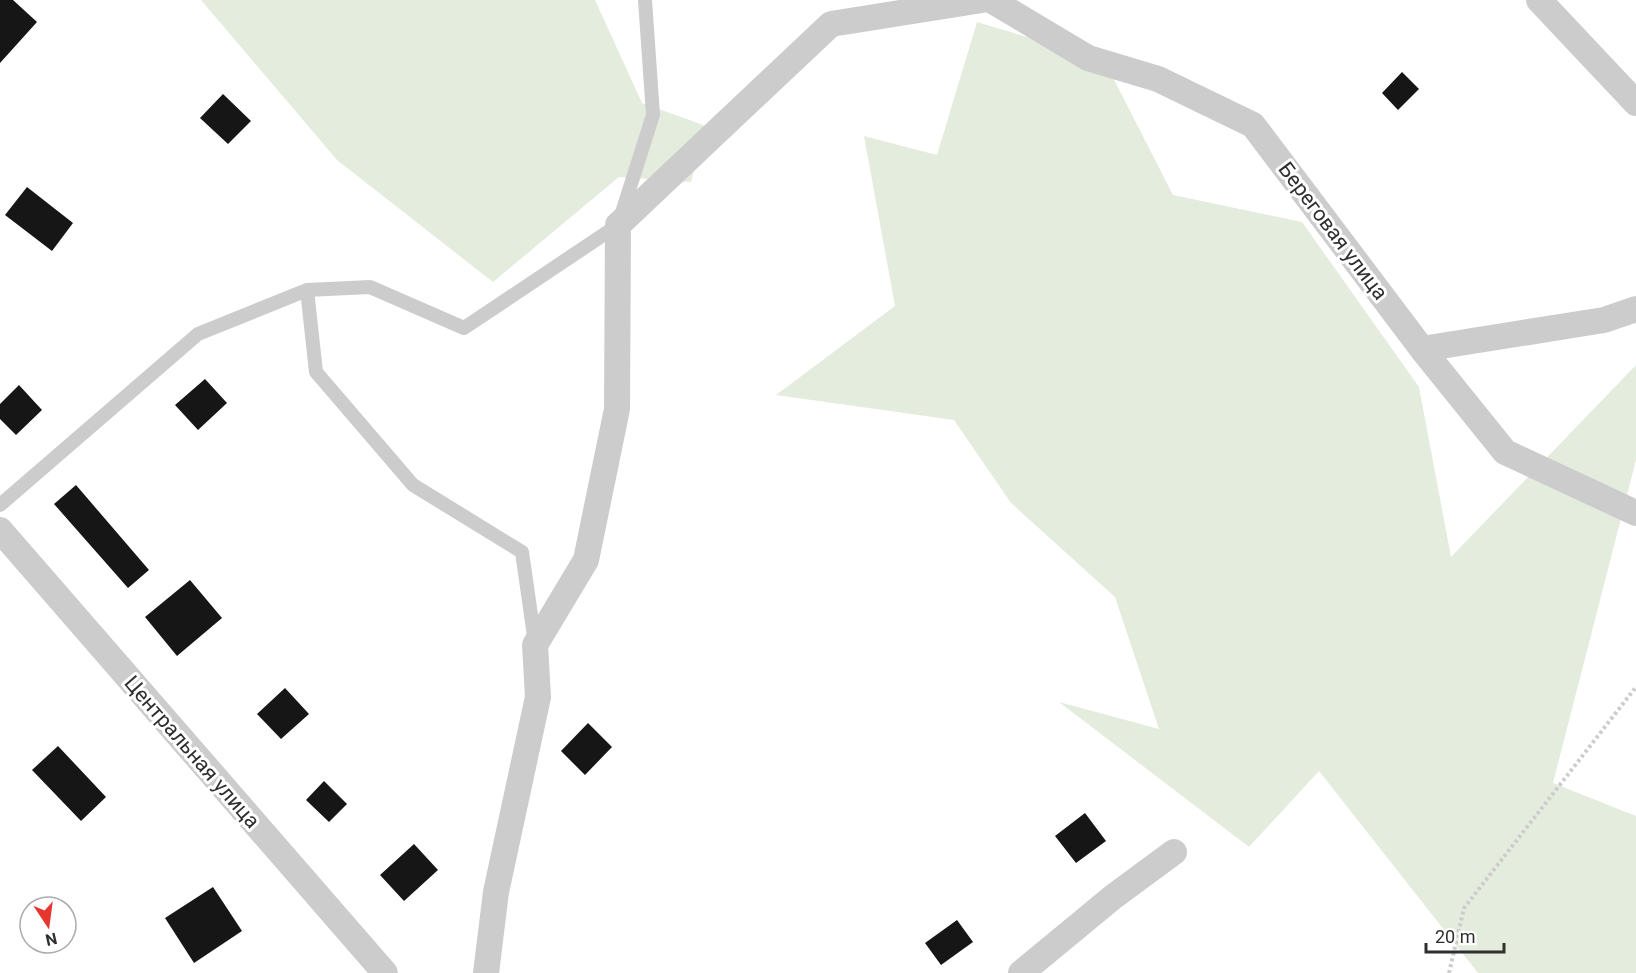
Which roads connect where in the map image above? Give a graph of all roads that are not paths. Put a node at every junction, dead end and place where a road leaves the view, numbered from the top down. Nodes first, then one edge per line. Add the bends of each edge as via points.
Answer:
1 (645, 0) edge
2 (982, 0) edge
3 (991, 0) edge
4 (1539, 0) edge
5 (1636, 103) edge
6 (618, 225) junction
7 (307, 290) junction
8 (1636, 309) edge
9 (1422, 349) junction
10 (0, 505) edge
11 (1636, 513) edge
12 (0, 530) edge
13 (536, 645) junction
14 (1174, 852) dead end
15 (385, 973) edge
16 (486, 973) edge
17 (1021, 973) edge

1 - 6 lane via 653,116
2 - 6 street via 831,24
3 - 9 street, Береговая улица via 1088,58 1158,79 1253,125
4 - 5 street
6 - 7 lane via 464,328 370,288
6 - 13 street via 617,409 586,560
7 - 10 lane via 198,334
7 - 13 lane via 316,372 413,485 522,552
8 - 9 street via 1604,320
9 - 11 street, Береговая улица via 1505,452
12 - 15 street, Центральная улица
13 - 16 street via 538,697 496,892
14 - 17 street

